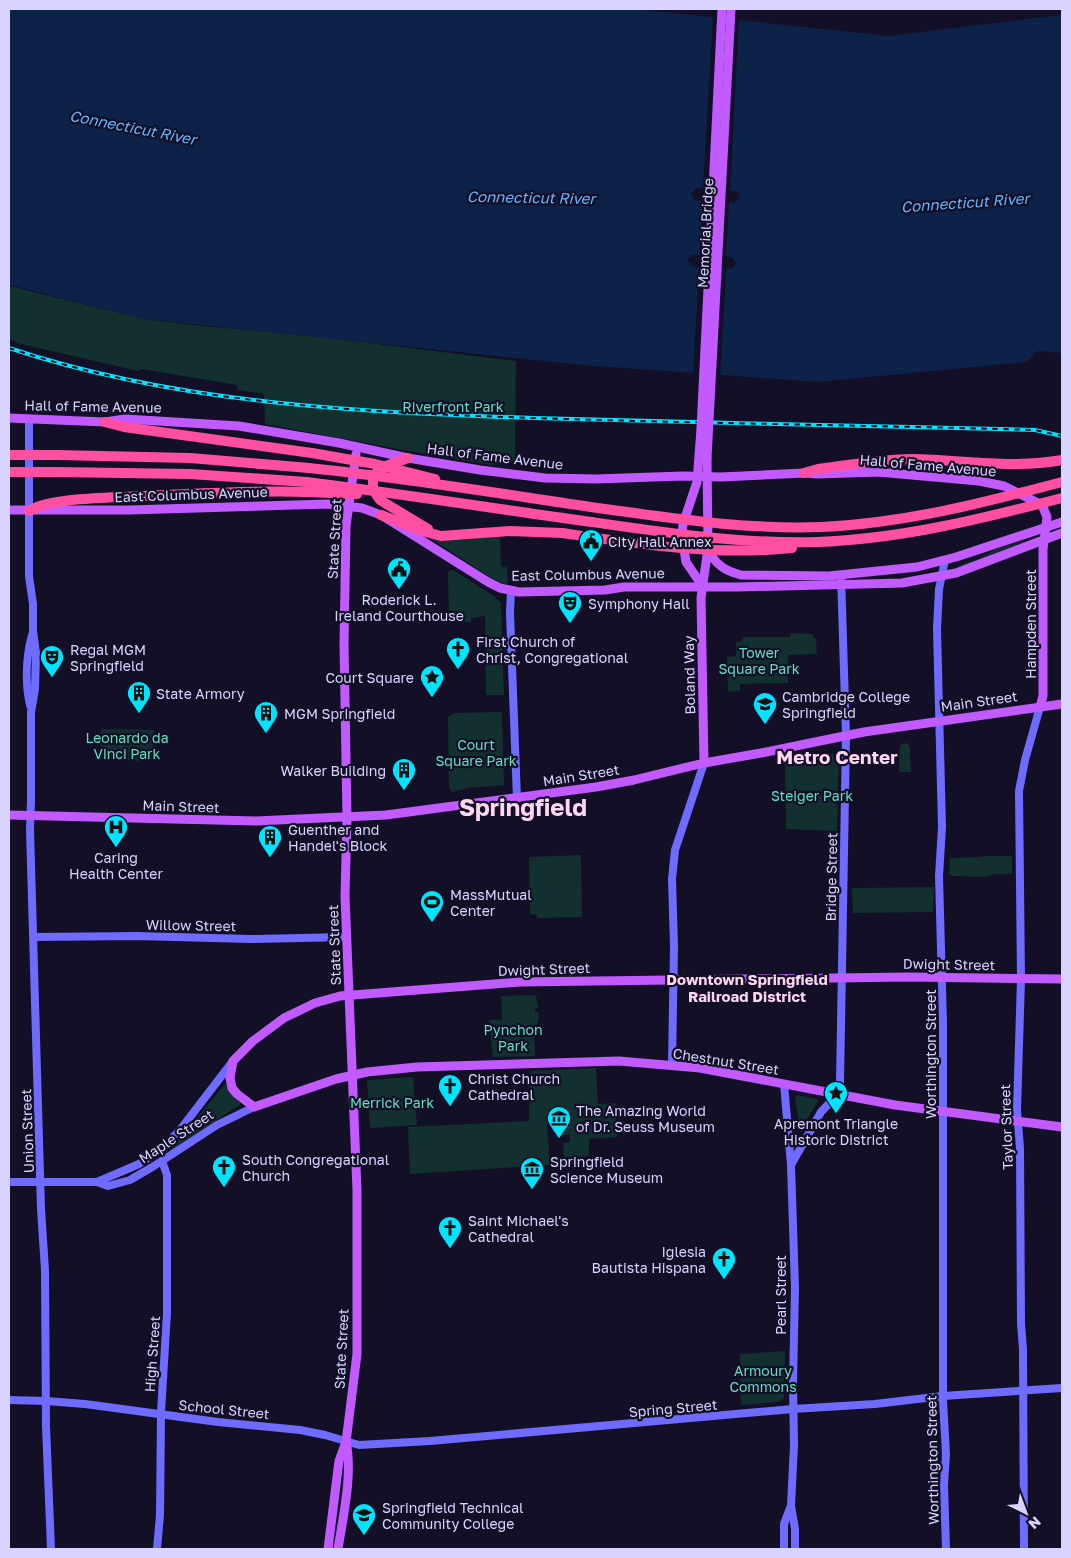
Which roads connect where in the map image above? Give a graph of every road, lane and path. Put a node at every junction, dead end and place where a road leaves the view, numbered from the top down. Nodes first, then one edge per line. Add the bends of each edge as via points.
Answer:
1 (722, 9) edge
2 (731, 9) edge
3 (9, 418) edge
4 (29, 420) junction
5 (105, 422) junction
6 (357, 447) junction
7 (9, 455) edge
8 (408, 458) junction
9 (703, 458) junction
10 (1062, 460) edge
11 (9, 472) edge
12 (804, 473) junction
13 (702, 476) junction
14 (1062, 482) edge
15 (306, 487) junction
16 (474, 490) junction
17 (1062, 498) edge
18 (348, 506) junction
19 (9, 510) edge
20 (29, 510) junction
21 (381, 514) junction
22 (1062, 522) edge
23 (1046, 527) junction
24 (1062, 533) edge
25 (441, 536) junction
26 (1044, 540) junction
27 (842, 541) junction
28 (708, 548) junction
29 (945, 560) junction
30 (841, 574) junction
31 (941, 576) junction
32 (842, 585) junction
33 (703, 587) junction
34 (511, 591) junction
35 (1062, 704) edge
36 (1040, 707) junction
37 (939, 721) junction
38 (846, 736) junction
39 (704, 763) junction
40 (516, 798) junction
41 (9, 816) edge
42 (30, 816) junction
43 (347, 817) junction
44 (34, 937) junction
45 (347, 937) junction
46 (942, 977) junction
47 (841, 978) junction
48 (672, 979) junction
49 (1021, 979) junction
50 (1062, 979) edge
51 (350, 994) junction
52 (233, 1061) junction
53 (672, 1065) junction
54 (354, 1075) junction
55 (784, 1084) junction
56 (838, 1094) junction
57 (254, 1107) junction
58 (942, 1112) junction
59 (1018, 1121) junction
60 (1062, 1127) edge
61 (162, 1161) junction
62 (792, 1165) junction
63 (9, 1182) edge
64 (41, 1182) junction
65 (97, 1182) junction
66 (1062, 1388) edge
67 (1022, 1391) junction
68 (943, 1396) junction
69 (9, 1400) edge
70 (46, 1401) junction
71 (793, 1409) junction
72 (161, 1414) junction
73 (346, 1442) junction
74 (791, 1506) junction
75 (51, 1549) edge
76 (157, 1549) edge
77 (328, 1549) edge
78 (338, 1549) edge
79 (784, 1549) edge
80 (795, 1549) edge
81 (946, 1549) edge
82 (1024, 1549) edge

1 - 9 main road, Memorial Bridge, bridge
2 - 9 main road, Memorial Bridge, bridge
3 - 4 main road, Hall of Fame Avenue
4 - 5 main road, Hall of Fame Avenue
4 - 20 street, Union Street
5 - 6 main road, Hall of Fame Avenue via 125,419 222,425
5 - 16 highway, bridge via 389,467
6 - 8 main road, Hall of Fame Avenue
6 - 18 main road, State Street
7 - 16 highway, bridge via 190,458 309,468
8 - 13 main road, Hall of Fame Avenue via 556,479
8 - 25 highway via 377,472 373,481 375,494 384,503
9 - 13 main road, Boland Way
10 - 12 highway via 1026,464 898,460
11 - 15 highway, bridge via 190,474
12 - 13 main road, Hall of Fame Avenue
12 - 23 main road, Hall of Fame Avenue via 885,472 1004,486 1042,505 1047,517
13 - 28 main road, Boland Way
13 - 33 main road, Boland Way via 682,536 686,562
14 - 16 highway, bridge via 925,516 862,524 795,527 696,522
15 - 20 highway via 51,502
15 - 27 highway, bridge via 417,497 717,539
17 - 27 highway, bridge via 945,528
18 - 20 main road, East Columbus Avenue
18 - 21 main road, East Columbus Avenue
18 - 43 main road, State Street via 344,644
19 - 20 main road, East Columbus Avenue
20 - 42 street, Union Street via 29,576 36,653 31,712
21 - 25 highway via 422,532
21 - 34 main road, East Columbus Avenue via 488,582
22 - 23 main road
23 - 26 main road, Hampden Street
23 - 29 main road
24 - 26 main road, East Columbus Avenue
25 - 27 highway, bridge via 510,531 562,533 692,549 780,549
26 - 31 main road, East Columbus Avenue via 975,567
26 - 36 main road, Hampden Street via 1043,697
28 - 30 main road via 720,566 741,575
28 - 33 main road, Boland Way
29 - 30 main road via 899,570
29 - 31 street, Worthington Street
30 - 32 street, Bridge Street
31 - 32 main road, East Columbus Avenue via 902,583
31 - 37 street, Worthington Street via 937,629
32 - 33 main road, East Columbus Avenue
32 - 38 street, Bridge Street
33 - 34 main road, East Columbus Avenue
33 - 39 main road, Boland Way
34 - 40 street
35 - 36 main road, Main Street
36 - 37 main road, Main Street
36 - 49 street, Taylor Street via 1019,787
37 - 38 main road, Main Street
37 - 46 street, Worthington Street
38 - 39 main road, Main Street
38 - 47 street, Bridge Street
39 - 40 main road, Main Street via 620,783
39 - 48 street via 675,850
40 - 43 main road, Main Street
41 - 42 main road, Main Street
42 - 43 main road, Main Street via 220,822
42 - 44 street, Union Street
43 - 45 main road, State Street
44 - 45 street, Willow Street
44 - 64 street, Union Street
45 - 51 main road, State Street
46 - 47 main road, Dwight Street
46 - 49 main road, Dwight Street
46 - 58 street, Worthington Street
47 - 48 main road, Dwight Street
47 - 56 street, Bridge Street
48 - 51 main road, Dwight Street via 520,982
48 - 53 street
49 - 50 main road, Dwight Street
49 - 59 street, Taylor Street
51 - 52 main road, Dwight Street via 321,1001 284,1018
51 - 54 main road, State Street
52 - 57 main road via 232,1088
52 - 65 street, Dwight Street via 166,1145 134,1167
53 - 54 main road, Chestnut Street via 619,1060 417,1067
53 - 55 main road, Chestnut Street
54 - 57 main road, Maple Street
54 - 73 main road, State Street via 358,1198 356,1354
55 - 56 main road, Chestnut Street
55 - 62 street, Pearl Street
56 - 58 main road, Chestnut Street
56 - 62 street via 821,1112
57 - 61 street, Maple Street via 217,1125
58 - 59 main road, Chestnut Street
58 - 68 street, Worthington Street
59 - 60 main road, Chestnut Street
59 - 67 street, Taylor Street
61 - 65 street, Maple Street via 122,1183 108,1186
61 - 72 street, High Street via 168,1175 168,1285
62 - 71 street, Pearl Street
63 - 64 street, Maple Street
64 - 65 street, Maple Street
64 - 70 street, Union Street
66 - 67 street, Spring Street
67 - 68 street, Spring Street
67 - 82 street, Taylor Street
68 - 71 street, Spring Street
68 - 81 street, Worthington Street
69 - 70 street, School Street
70 - 72 street, School Street
70 - 75 street, Union Street
71 - 73 street, Spring Street via 430,1441 359,1445
71 - 74 street, Pearl Street
72 - 73 street, School Street via 300,1430
72 - 76 street, High Street
73 - 77 main road, State Street via 338,1461
73 - 78 main road, State Street via 350,1458
74 - 79 street, Pearl Street via 784,1524
74 - 80 street, Pearl Street

